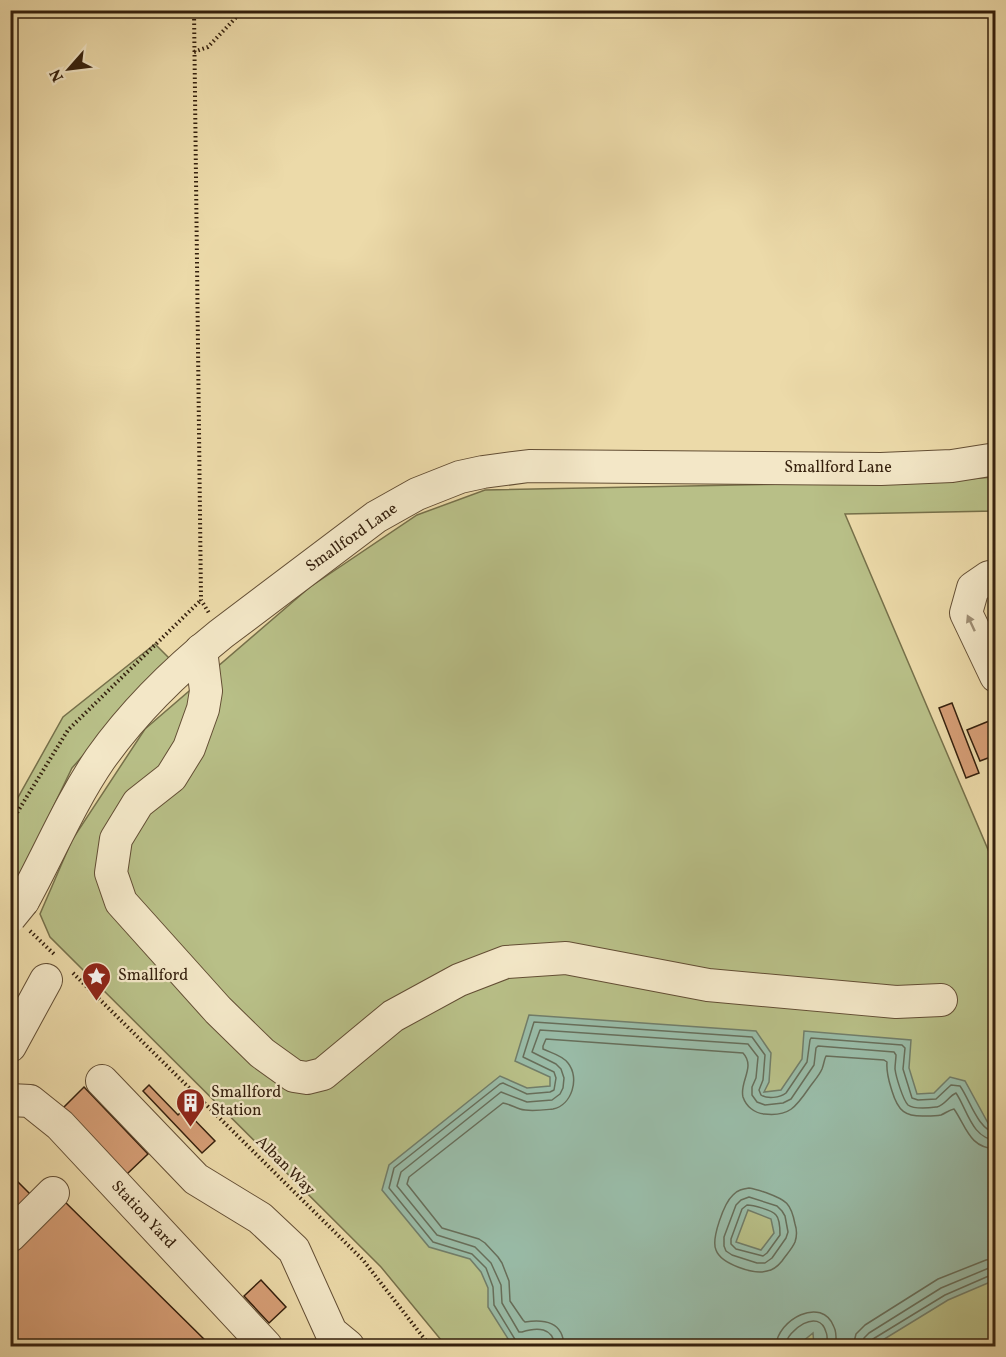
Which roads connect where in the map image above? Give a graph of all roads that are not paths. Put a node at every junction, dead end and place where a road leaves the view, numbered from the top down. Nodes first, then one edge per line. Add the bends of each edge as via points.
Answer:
1 (996, 459) edge
2 (996, 576) edge
3 (201, 651) junction
4 (996, 676) edge
5 (20, 915) edge
6 (58, 969) road end
7 (941, 1000) dead end
8 (10, 1046) edge
9 (102, 1081) dead end
10 (10, 1100) edge
11 (53, 1193) dead end
12 (10, 1236) edge
13 (266, 1347) edge
14 (348, 1347) edge

1 - 3 street, Smallford Lane via 952,466 881,469 528,466 460,477 417,494 376,518
4 -> 2 street via 966,612 973,588
3 - 5 street, Smallford Lane via 131,718 99,761 66,817
3 - 7 street via 206,691 189,748 171,777 138,803 116,840 111,873 121,902 210,1002 262,1053 294,1076 323,1074 393,1017 459,980 506,962 566,958 708,986 896,1002
6 - 8 street
9 - 14 street via 196,1179 260,1218 294,1250 331,1332
10 - 13 street, Station Yard via 30,1101 60,1125
11 - 12 street

